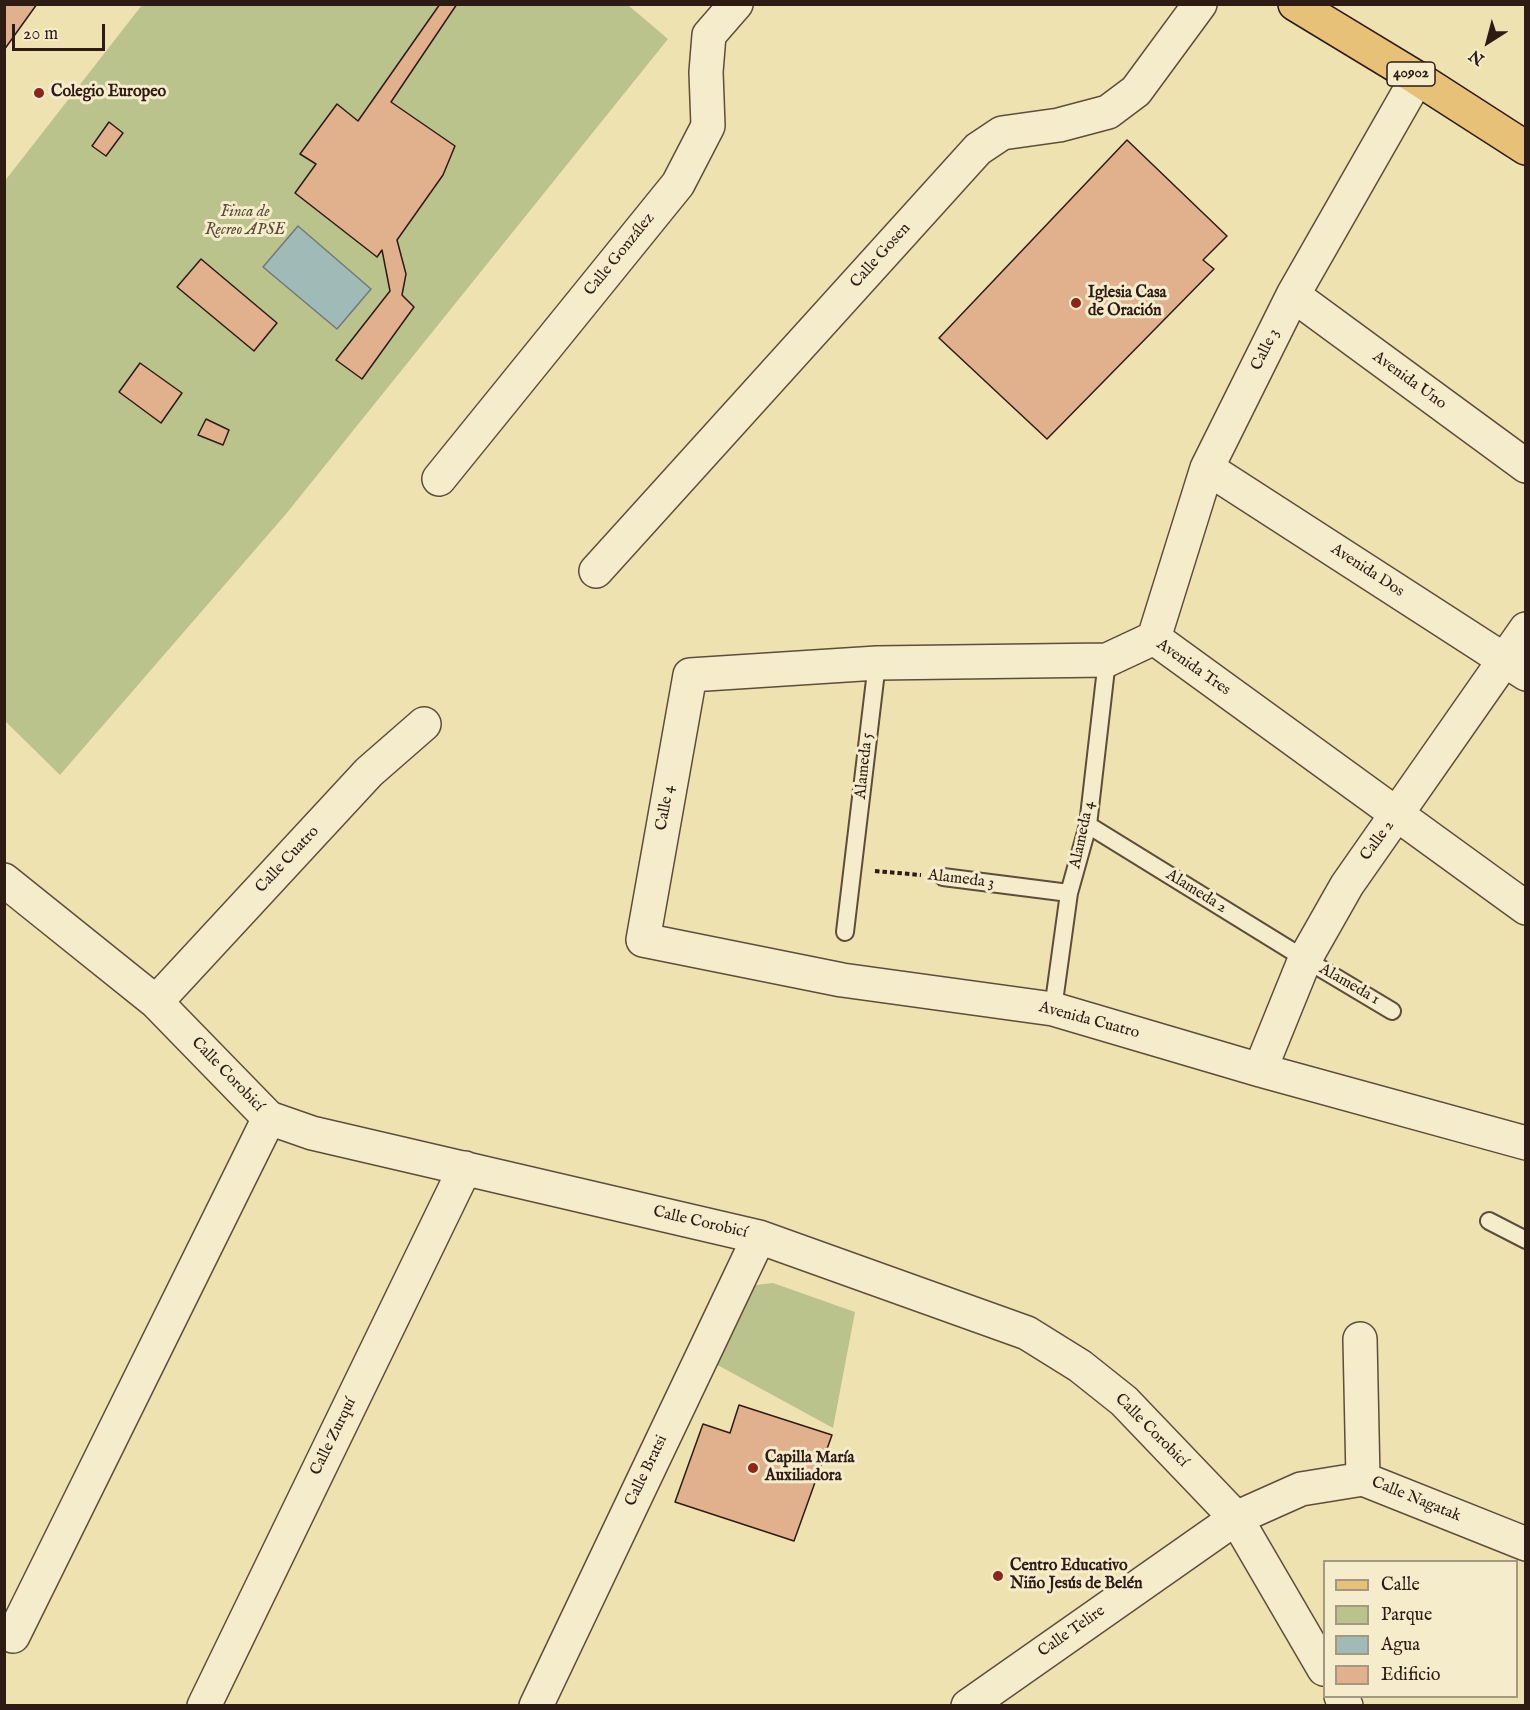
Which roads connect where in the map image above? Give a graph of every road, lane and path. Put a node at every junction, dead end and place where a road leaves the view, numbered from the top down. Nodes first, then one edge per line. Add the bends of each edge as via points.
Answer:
1 (736, 4) edge
2 (1200, 4) edge
3 (1295, 4) edge
4 (1417, 78) junction
5 (1526, 148) edge
6 (1293, 295) junction
7 (1526, 466) edge
8 (1207, 468) junction
9 (439, 479) dead end
10 (596, 571) dead end
11 (1526, 629) edge
12 (1154, 638) junction
13 (1107, 660) junction
14 (877, 663) junction
15 (1515, 667) edge
16 (690, 675) joint
17 (424, 724) dead end
18 (1397, 815) junction
19 (1088, 825) junction
20 (854, 870) junction
21 (942, 877) joint
22 (4, 880) edge
23 (1069, 893) junction
24 (1526, 908) edge
25 (845, 932) dead end
26 (643, 940) joint
27 (1305, 959) junction
28 (156, 1002) junction
29 (1053, 1009) junction
30 (1392, 1011) dead end
31 (1260, 1070) junction
32 (269, 1118) junction
33 (1526, 1143) edge
34 (465, 1168) junction
35 (1489, 1221) dead end
36 (759, 1237) junction
37 (1526, 1240) edge
38 (1360, 1339) dead end
39 (1363, 1479) junction
40 (1236, 1518) junction
41 (1526, 1544) edge
42 (13, 1636) dead end
43 (1323, 1667) edge
44 (204, 1706) edge
45 (536, 1706) edge
46 (968, 1706) edge

1 - 9 street, Calle González via 710,34 706,72 708,126 678,184
2 - 10 street, Calle Gosen via 1136,92 1108,112 1059,125 1002,133 978,149
3 - 4 main road, 40902
4 - 5 main road, 40902
4 - 6 street, Calle 3
6 - 7 street, Avenida Uno
6 - 8 street, Calle 3
8 - 12 street, Calle 3
8 - 15 street, Avenida Dos
11 - 15 street, Calle 2
12 - 13 street, Avenida Tres
12 - 18 street, Avenida Tres
13 - 14 street, Avenida Tres
13 - 19 lane, Alameda 4
14 - 16 street, Avenida Tres
14 - 20 lane, Alameda 5
15 - 18 street, Calle 2
16 - 26 street, Calle 4
17 - 28 street, Calle Cuatro via 369,772
18 - 24 street, Avenida Tres
18 - 27 street, Calle 2 via 1347,885
19 - 23 lane, Alameda 4
19 - 27 lane, Alameda 2
20 - 21 path, Alameda 3
20 - 25 lane
21 - 23 lane, Alameda 3
22 - 28 street, Calle Corobicí
23 - 29 lane, Alameda 4
26 - 29 street, Avenida Cuatro via 842,980
27 - 30 lane, Alameda 1
27 - 31 street, Calle 2
28 - 32 street, Calle Corobicí
29 - 31 street, Avenida Cuatro
31 - 33 street, Avenida Cuatro
32 - 34 street, Calle Corobicí via 312,1133
32 - 42 street
34 - 36 street, Calle Corobicí
34 - 44 street, Calle Zurquí
35 - 37 lane
36 - 40 street, Calle Corobicí via 1027,1333 1080,1366 1124,1401
36 - 45 street, Calle Bratsi
38 - 39 street
39 - 40 street, Calle Nagatak via 1301,1489
39 - 41 street, Calle Nagatak
40 - 43 street, Calle Corobicí
40 - 46 street, Calle Telire

